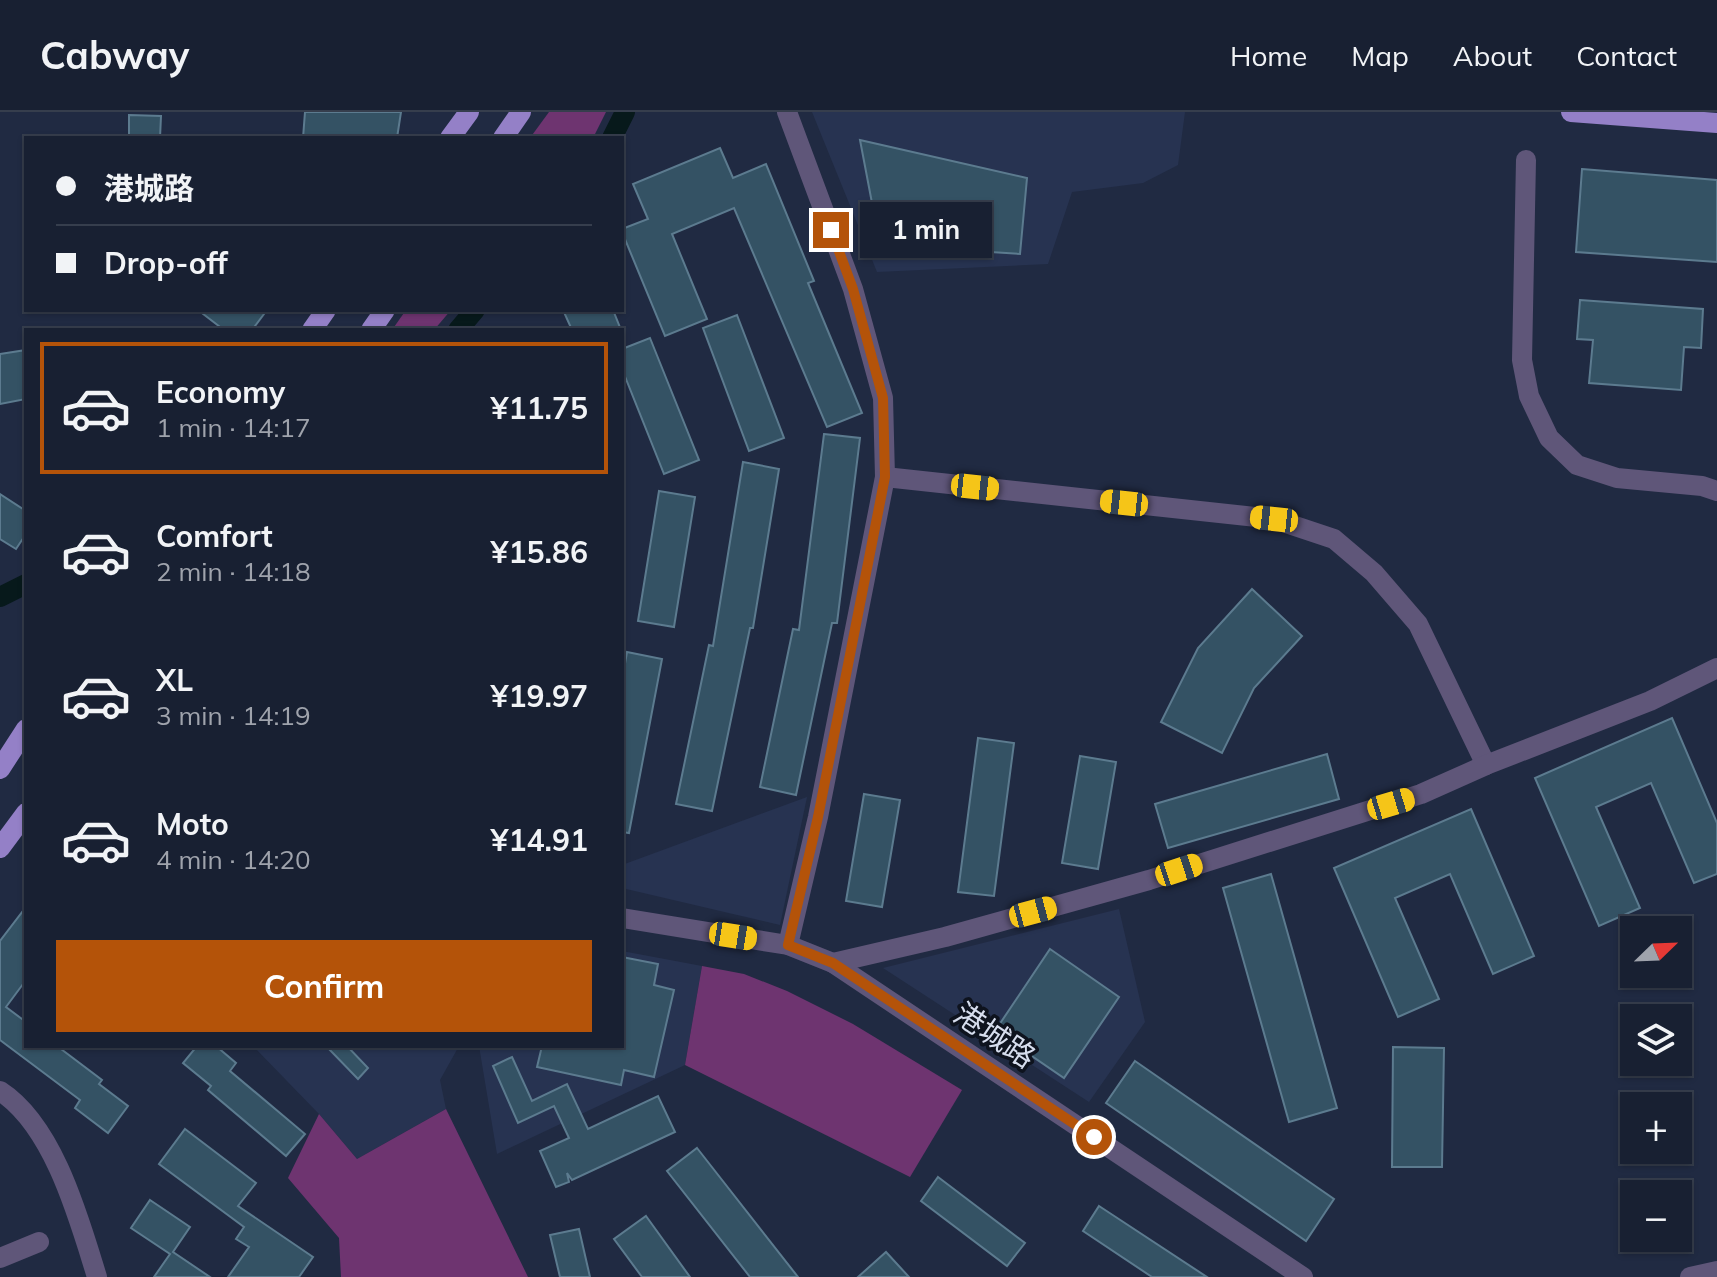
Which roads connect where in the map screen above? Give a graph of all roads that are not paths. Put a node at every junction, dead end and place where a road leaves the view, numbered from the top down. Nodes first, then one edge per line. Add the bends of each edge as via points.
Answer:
1 (469, 112) edge
2 (521, 112) edge
3 (787, 112) edge
4 (1571, 112) edge
5 (1717, 123) edge
6 (451, 136) edge
7 (504, 136) edge
8 (1526, 160) dead end
9 (885, 477) junction
10 (1717, 491) edge
11 (1717, 668) edge
12 (24, 732) edge
13 (1486, 765) junction
14 (0, 769) edge
15 (24, 816) edge
16 (0, 848) edge
17 (624, 918) edge
18 (788, 945) junction
19 (833, 963) junction
20 (0, 1091) edge
21 (39, 1242) dead end
22 (0, 1258) edge
23 (1717, 1271) edge
24 (97, 1277) edge
25 (1303, 1277) edge
26 (1690, 1277) edge

1 - 6 main road
2 - 7 main road
3 - 9 street via 853,289 883,398
4 - 5 main road
8 - 10 street via 1522,360 1529,396 1549,438 1577,465 1617,478
9 - 13 street via 1274,519 1334,539 1374,573 1418,624
9 - 18 street
11 - 13 street via 1650,701
12 - 14 main road
13 - 19 street via 1421,794 1149,880
15 - 16 main road
17 - 18 street, 港城路
18 - 19 street, 港城路
19 - 25 street, 港城路
20 - 24 street via 32,1122 68,1187
21 - 22 street
23 - 26 street

